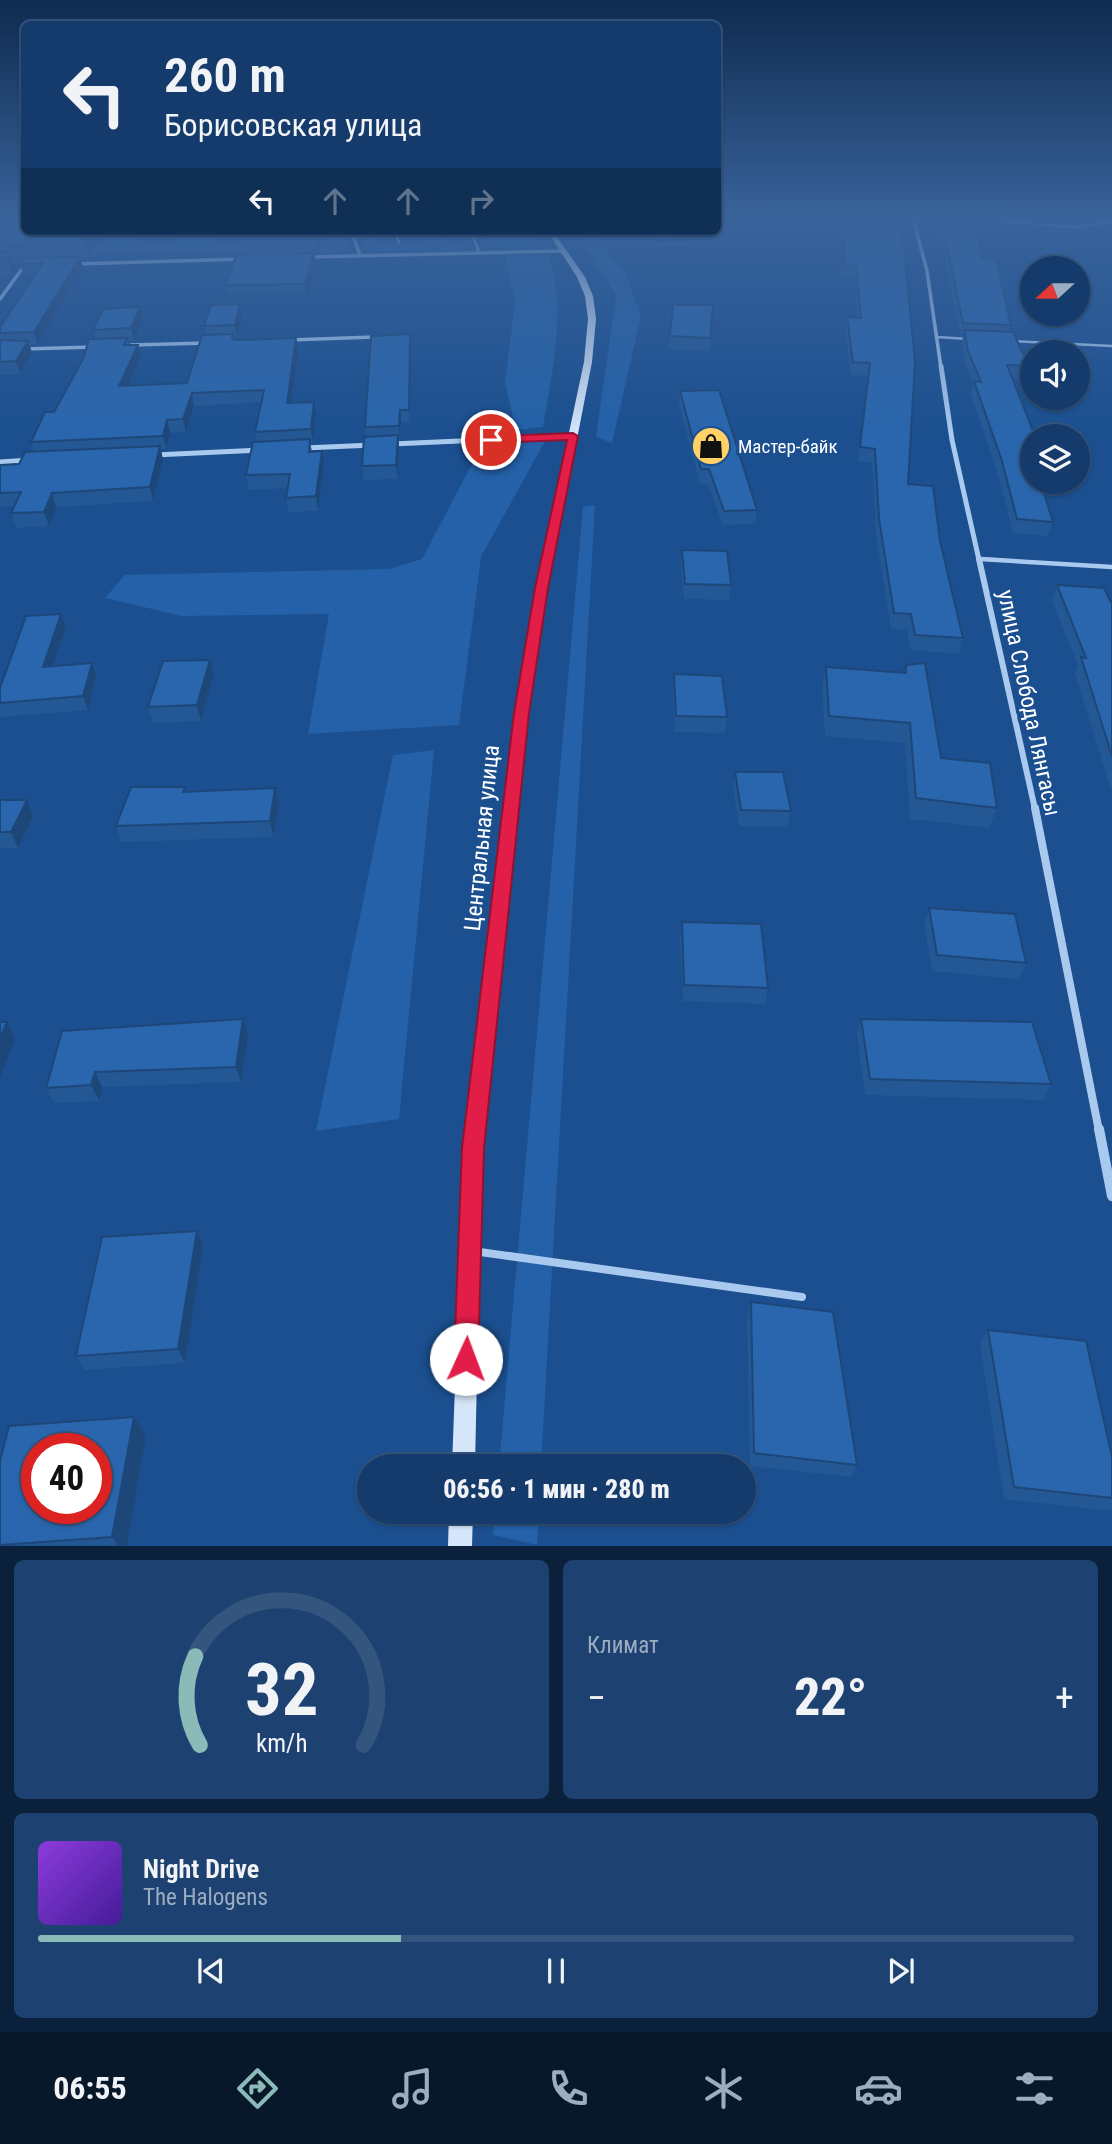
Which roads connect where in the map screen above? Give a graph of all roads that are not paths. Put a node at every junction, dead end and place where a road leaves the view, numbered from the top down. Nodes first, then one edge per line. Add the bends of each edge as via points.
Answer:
1 (586, 290) edge
2 (929, 290) edge
3 (375, 337) edge
4 (937, 337) junction
5 (977, 339) edge
6 (278, 340) edge
7 (1004, 341) edge
8 (208, 343) edge
9 (97, 346) edge
10 (125, 346) edge
11 (1112, 346) edge
12 (14, 349) edge
13 (573, 436) junction
14 (293, 449) edge
15 (265, 450) edge
16 (140, 456) edge
17 (42, 460) edge
18 (0, 462) edge
19 (980, 559) junction
20 (1112, 567) edge
21 (1112, 1196) edge
22 (469, 1251) junction
23 (802, 1297) dead end
24 (463, 1454) edge
25 (461, 1524) edge
26 (460, 1545) edge

1 - 13 street, Центральная улица via 592,320
2 - 4 street, улица Слобода Лянгасы
3 - 6 street
4 - 5 lane
4 - 19 street, улица Слобода Лянгасы via 952,440
7 - 11 lane
8 - 10 street
9 - 12 street
13 - 14 street
13 - 22 street, Центральная улица via 522,713 473,1148
15 - 16 street
17 - 18 street
19 - 20 lane
19 - 21 street, улица Слобода Лянгасы
22 - 23 lane
22 - 24 street, Центральная улица
25 - 26 street

